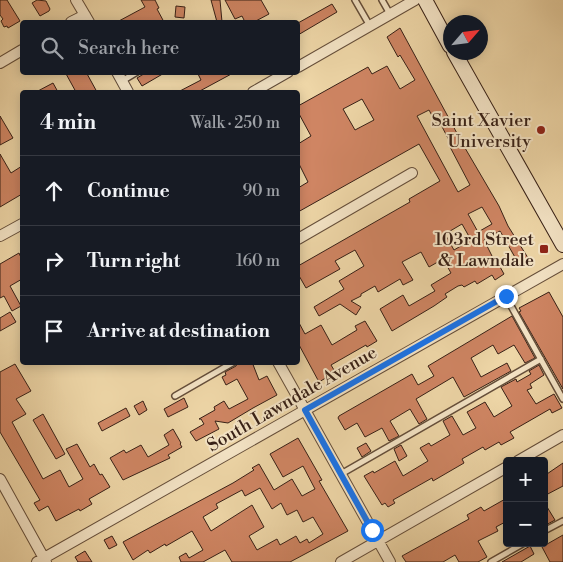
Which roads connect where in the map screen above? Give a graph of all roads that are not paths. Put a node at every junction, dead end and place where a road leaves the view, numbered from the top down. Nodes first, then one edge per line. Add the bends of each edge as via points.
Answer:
1 (76, 0) edge
2 (355, 0) edge
3 (382, 0) edge
4 (415, 0) edge
5 (425, 0) edge
6 (390, 14) junction
7 (87, 19) edge
8 (370, 26) junction
9 (443, 33) edge
10 (20, 51) edge
11 (459, 60) edge
12 (0, 63) edge
13 (300, 66) edge
14 (283, 75) edge
15 (119, 77) edge
16 (127, 90) edge
17 (256, 90) edge
18 (412, 173) dead end
19 (20, 225) edge
20 (0, 236) edge
21 (300, 238) edge
22 (563, 245) edge
23 (563, 264) edge
24 (506, 296) junction
25 (541, 359) junction
26 (229, 365) edge
27 (280, 365) edge
28 (176, 396) dead end
29 (563, 399) edge
30 (305, 410) junction
31 (563, 435) edge
32 (525, 457) edge
33 (503, 469) edge
34 (341, 474) junction
35 (0, 479) edge
36 (563, 521) edge
37 (548, 529) edge
38 (378, 541) junction
39 (517, 547) edge
40 (43, 561) edge
41 (340, 562) edge
42 (390, 562) edge
43 (491, 562) edge

1 - 7 street
2 - 8 lane
3 - 6 lane
4 - 6 street
5 - 9 main road
6 - 8 street
8 - 13 street
10 - 12 street
11 - 22 main road
14 - 17 street
15 - 16 street
18 - 21 street
19 - 20 street
23 - 24 street, South Lawndale Avenue
24 - 25 lane
24 - 30 street, South Lawndale Avenue
25 - 29 lane
25 - 34 lane
26 - 28 lane
27 - 30 street
30 - 34 street
30 - 40 street, South Lawndale Avenue
31 - 32 street
33 - 38 street
34 - 38 street
35 - 40 street
36 - 37 lane
38 - 41 street
38 - 42 street
39 - 43 lane

